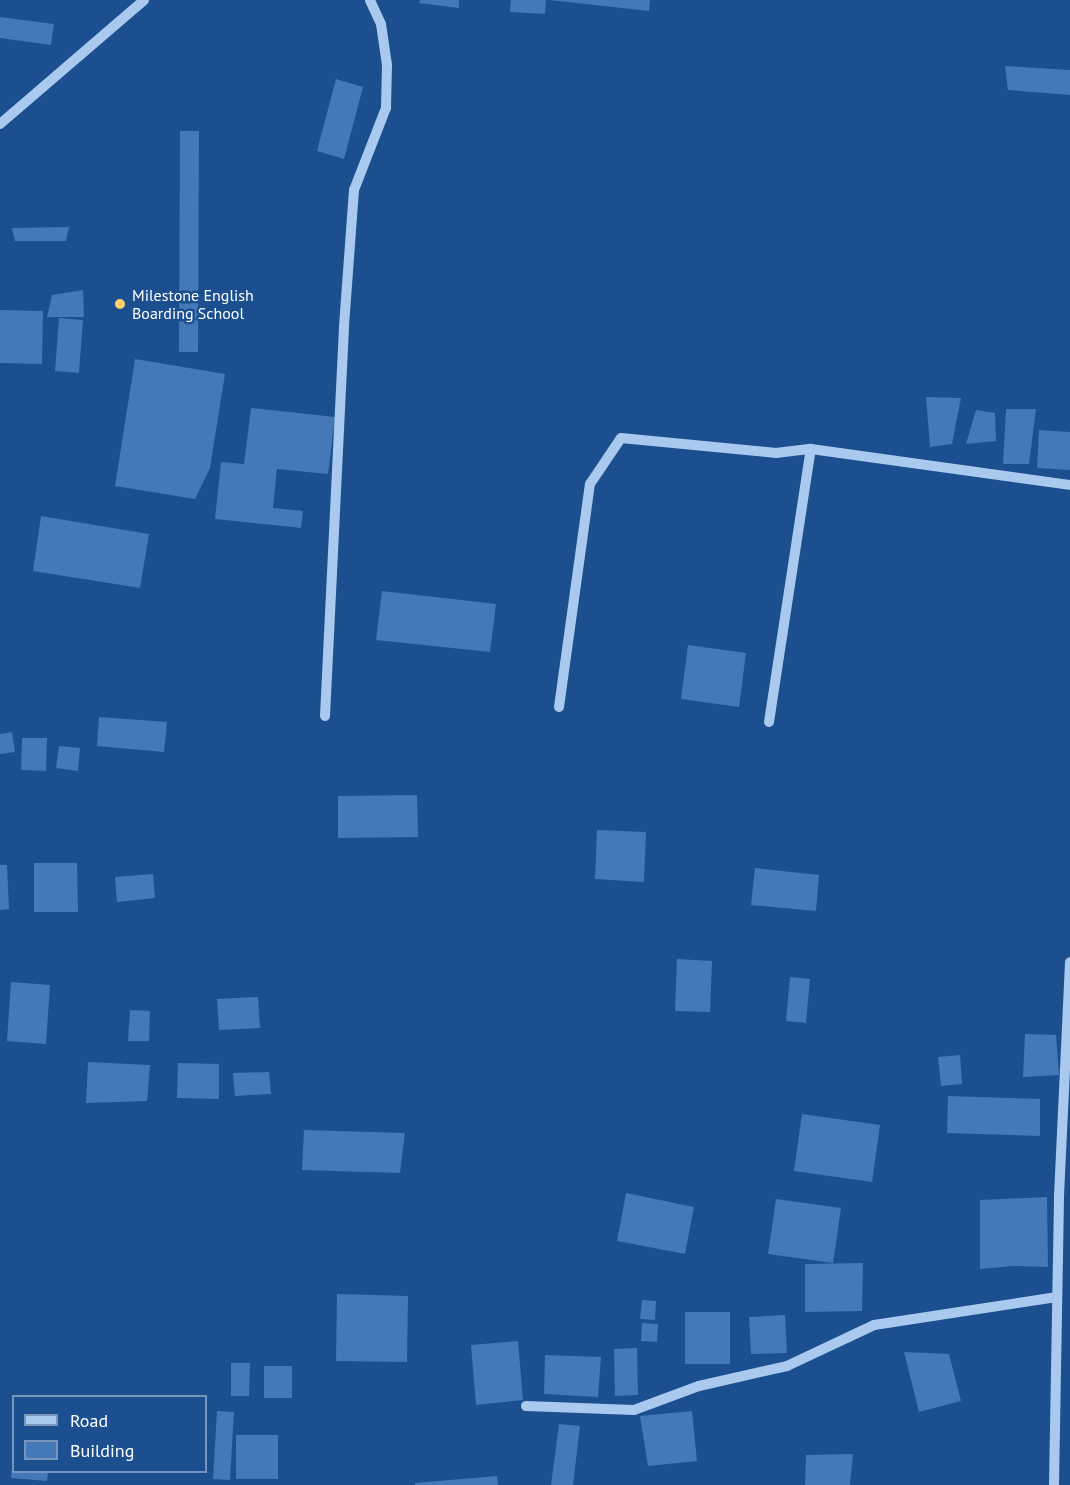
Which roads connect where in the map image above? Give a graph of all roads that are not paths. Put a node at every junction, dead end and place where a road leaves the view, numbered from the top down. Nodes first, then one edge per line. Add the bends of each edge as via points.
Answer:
1 (144, 0) edge
2 (370, 0) edge
3 (0, 124) edge
4 (811, 449) junction
5 (1070, 485) edge
6 (559, 707) dead end
7 (325, 716) dead end
8 (769, 722) dead end
9 (1070, 962) edge
10 (1057, 1297) junction
11 (526, 1406) dead end
12 (1054, 1485) edge

1 - 3 street
2 - 7 street via 381,24 387,65 386,108 354,190
4 - 5 street
4 - 6 street via 776,453 621,438 590,484
4 - 8 street
9 - 10 street
10 - 11 street via 874,1325 786,1366 699,1386 634,1410
10 - 12 street

